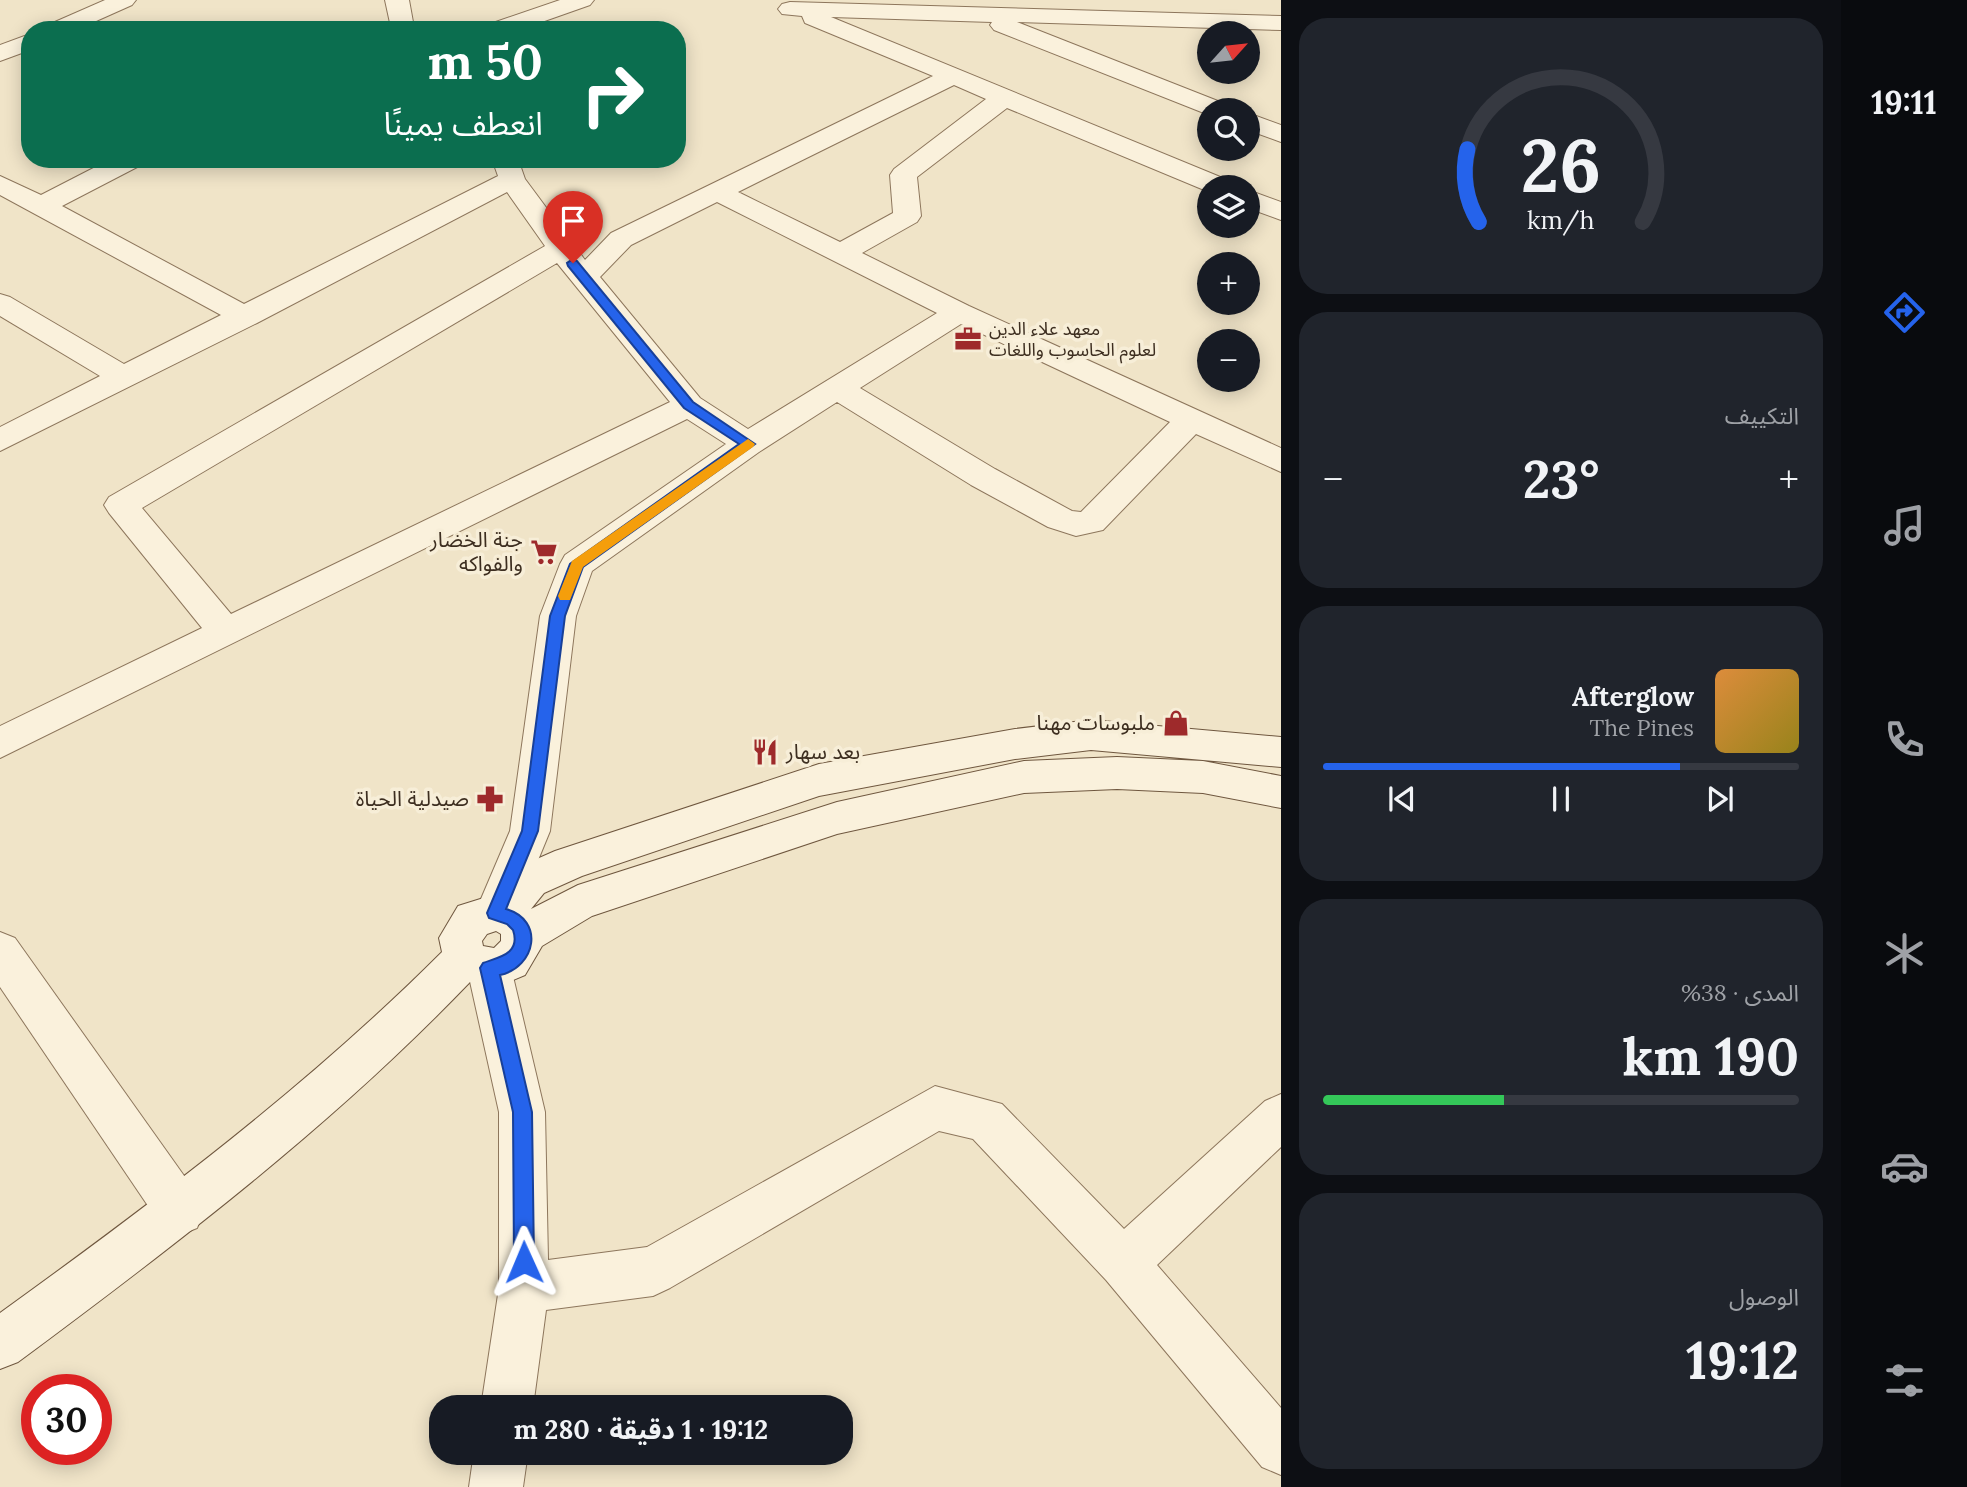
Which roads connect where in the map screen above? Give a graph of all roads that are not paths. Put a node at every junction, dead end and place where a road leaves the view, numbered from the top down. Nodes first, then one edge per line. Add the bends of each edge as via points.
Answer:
1 (124, 0) edge
2 (397, 0) edge
3 (582, 0) edge
4 (779, 4) edge
5 (978, 16) junction
6 (76, 21) edge
7 (402, 21) edge
8 (521, 21) edge
9 (1206, 21) edge
10 (1260, 22) edge
11 (1281, 23) edge
12 (1260, 25) edge
13 (1281, 32) edge
14 (21, 45) edge
15 (0, 54) edge
16 (951, 77) junction
17 (1002, 99) junction
18 (1197, 101) edge
19 (1260, 126) edge
20 (1281, 134) edge
21 (115, 168) edge
22 (509, 169) edge
23 (1197, 178) edge
24 (0, 184) edge
25 (717, 192) junction
26 (1260, 203) edge
27 (41, 206) junction
28 (1281, 212) edge
29 (561, 249) junction
30 (839, 254) junction
31 (584, 277) junction
32 (0, 303) edge
33 (958, 312) junction
34 (247, 317) junction
35 (125, 378) junction
36 (837, 388) junction
37 (689, 405) junction
38 (1191, 420) junction
39 (0, 440) edge
40 (748, 444) junction
41 (1281, 461) edge
42 (226, 634) junction
43 (0, 743) edge
44 (1281, 752) edge
45 (1281, 792) edge
46 (507, 921) junction
47 (0, 951) edge
48 (477, 963) junction
49 (1281, 1116) edge
50 (180, 1211) junction
51 (1124, 1262) junction
52 (524, 1287) junction
53 (0, 1344) edge
54 (509, 1395) edge
55 (1281, 1448) edge
56 (499, 1465) edge
57 (496, 1487) edge

1 - 6 street
2 - 7 street
3 - 8 street
4 - 5 street
4 - 16 street
5 - 9 street
5 - 18 street
10 - 11 street
12 - 13 street
14 - 15 street
16 - 17 street
16 - 25 street
17 - 23 street
17 - 30 street via 903,175 907,216
19 - 20 street
21 - 27 street
22 - 29 street
22 - 34 street
24 - 27 street
25 - 30 street
25 - 31 street via 621,239
26 - 28 street
27 - 34 street
29 - 31 street
29 - 42 street via 121,505
30 - 33 street
31 - 37 street
32 - 35 street
33 - 36 street
33 - 38 street
34 - 35 street
35 - 39 street
36 - 38 street via 983,478 1076,524 1091,522
36 - 40 street
37 - 40 street
37 - 42 street
38 - 41 street
40 - 46 street via 577,564 558,616 530,831
42 - 43 street
44 - 46 street via 1091,735 1002,746 819,780 569,863 529,881
45 - 46 street via 1203,777 1117,773 1024,777 837,818 578,903
46 - 48 street via 473,919 465,928 460,938
47 - 50 street
48 - 50 street
48 - 52 street via 522,1112
49 - 51 street
50 - 53 street
51 - 52 street via 986,1120 934,1108 653,1271
51 - 55 street
52 - 54 street
56 - 57 street

